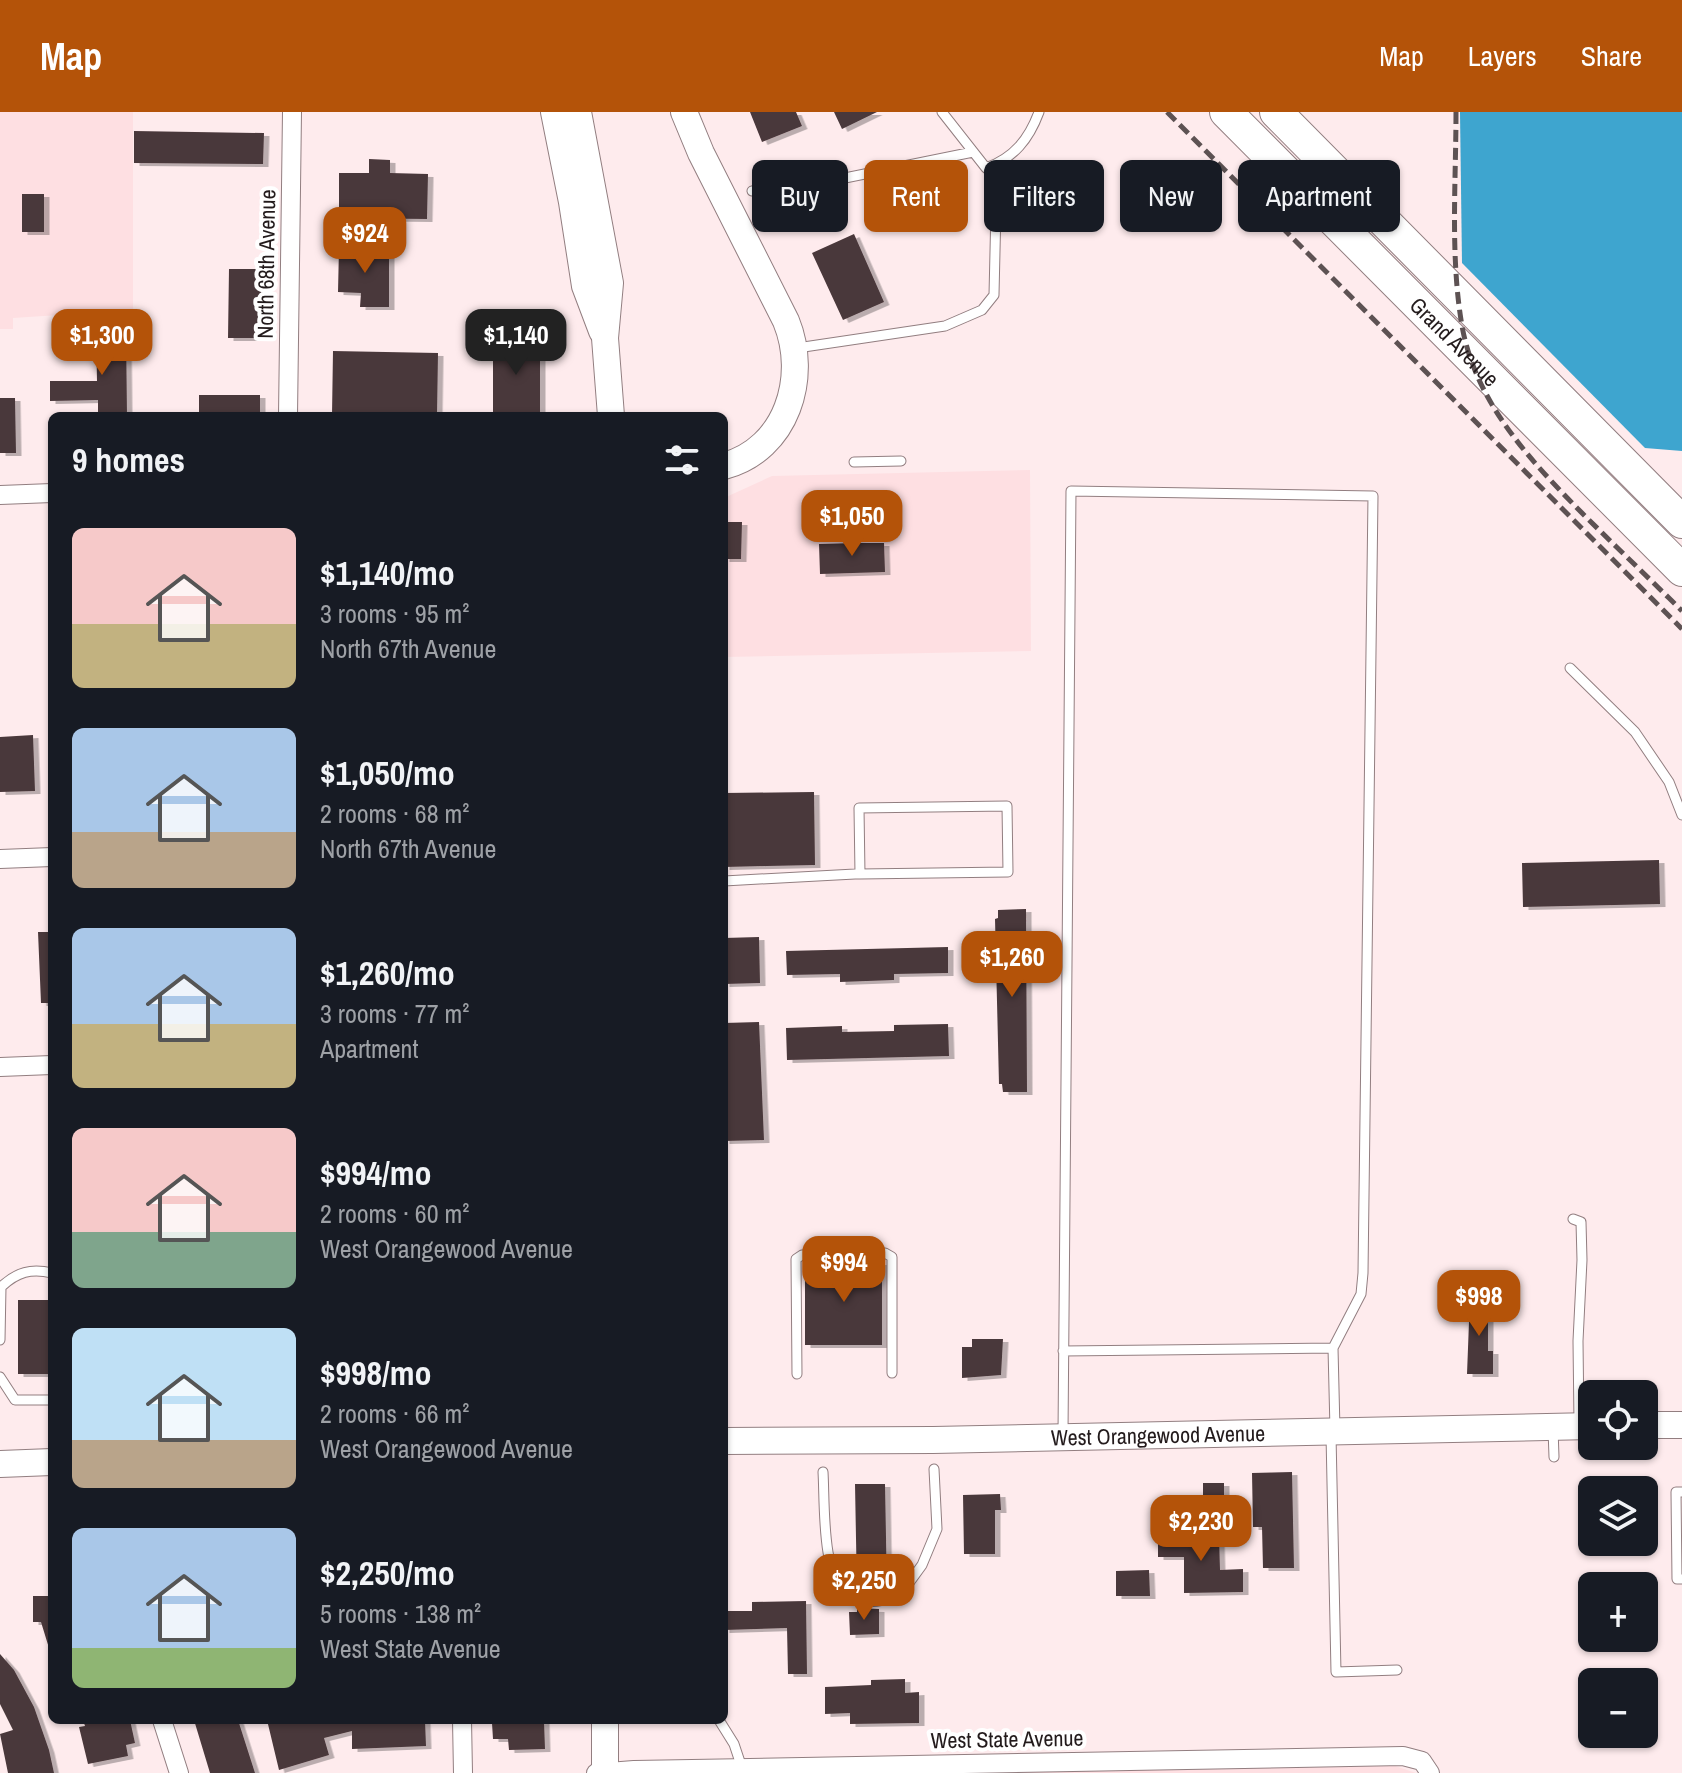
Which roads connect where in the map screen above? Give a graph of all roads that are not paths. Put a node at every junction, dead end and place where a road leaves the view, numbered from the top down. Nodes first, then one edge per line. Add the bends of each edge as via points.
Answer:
1 (292, 112) edge
2 (554, 112) edge
3 (578, 112) edge
4 (684, 112) edge
5 (942, 112) edge
6 (1039, 112) edge
7 (1226, 112) edge
8 (1276, 112) edge
9 (973, 152) junction
10 (1006, 160) edge
11 (984, 166) edge
12 (848, 177) edge
13 (995, 232) edge
14 (1442, 281) junction
15 (1416, 305) junction
16 (605, 338) junction
17 (1503, 340) junction
18 (796, 348) junction
19 (1476, 366) junction
20 (288, 412) edge
21 (611, 412) edge
22 (901, 461) dead end
23 (854, 462) dead end
24 (728, 465) edge
25 (48, 493) edge
26 (0, 495) edge
27 (1682, 522) edge
28 (1682, 570) edge
29 (1570, 668) dead end
30 (1682, 815) edge
31 (48, 857) edge
32 (0, 859) edge
33 (860, 874) junction
34 (728, 881) edge
35 (48, 1065) edge
36 (0, 1067) edge
37 (1573, 1219) dead end
38 (48, 1273) edge
39 (0, 1340) edge
40 (1333, 1348) junction
41 (1063, 1351) junction
42 (892, 1373) dead end
43 (797, 1374) dead end
44 (0, 1377) edge
45 (48, 1400) edge
46 (1658, 1425) edge
47 (1682, 1425) edge
48 (1575, 1426) edge
49 (1333, 1432) junction
50 (1063, 1437) junction
51 (728, 1441) edge
52 (1554, 1457) dead end
53 (48, 1462) edge
54 (0, 1464) edge
55 (934, 1469) dead end
56 (823, 1472) dead end
57 (1682, 1492) edge
58 (1682, 1579) edge
59 (1397, 1670) dead end
60 (163, 1724) edge
61 (462, 1724) edge
62 (605, 1724) edge
63 (722, 1724) edge
64 (1426, 1767) edge
65 (742, 1768) junction
66 (1056, 1768) edge
67 (926, 1769) edge
68 (783, 1770) edge
69 (825, 1770) edge
70 (179, 1773) edge
71 (463, 1773) edge
72 (593, 1773) edge
73 (605, 1773) edge

1 - 20 street, North 68th Avenue
2 - 16 main road via 585,286
3 - 16 main road via 610,283
4 - 18 main road
5 - 9 lane
6 - 10 lane via 1031,135
7 - 15 highway, Grand Avenue
8 - 14 highway, Grand Avenue
9 - 11 lane
9 - 12 lane
13 - 18 lane via 994,295 982,310 945,326
14 - 15 highway
14 - 17 highway, Grand Avenue
15 - 19 highway, Grand Avenue
16 - 21 main road
17 - 19 highway
17 - 27 highway, Grand Avenue
18 - 24 main road via 795,382 786,414 766,441
19 - 28 highway, Grand Avenue
22 - 23 lane
25 - 26 street
29 - 30 lane via 1635,732 1669,782
31 - 32 street
33 - 33 lane via 1008,872 1007,806 859,808
33 - 34 lane
35 - 36 street
37 - 48 lane via 1581,1222 1582,1260
38 - 39 lane via 25,1271 1,1287
40 - 41 lane
40 - 41 lane via 1361,1294 1363,1273 1373,496 1071,491
40 - 49 lane
41 - 50 lane
42 - 43 lane via 892,1257 885,1253 796,1259
44 - 45 lane via 15,1400
46 - 47 main road
48 - 49 main road, West Orangewood Avenue
48 - 52 lane
49 - 50 main road, West Orangewood Avenue
49 - 59 lane via 1336,1672
50 - 51 main road, West Orangewood Avenue
53 - 54 main road
55 - 56 lane via 937,1529 922,1565 898,1598 865,1602 850,1599 840,1589 829,1561
57 - 58 lane via 1676,1492 1677,1579
60 - 70 street
61 - 71 street
62 - 73 main road
63 - 65 lane
64 - 66 street, West State Avenue via 1403,1756
65 - 68 street, West State Avenue
65 - 73 street, West State Avenue
66 - 67 street, West State Avenue
67 - 69 street, West State Avenue
68 - 69 street, West State Avenue
72 - 73 street, West State Avenue

